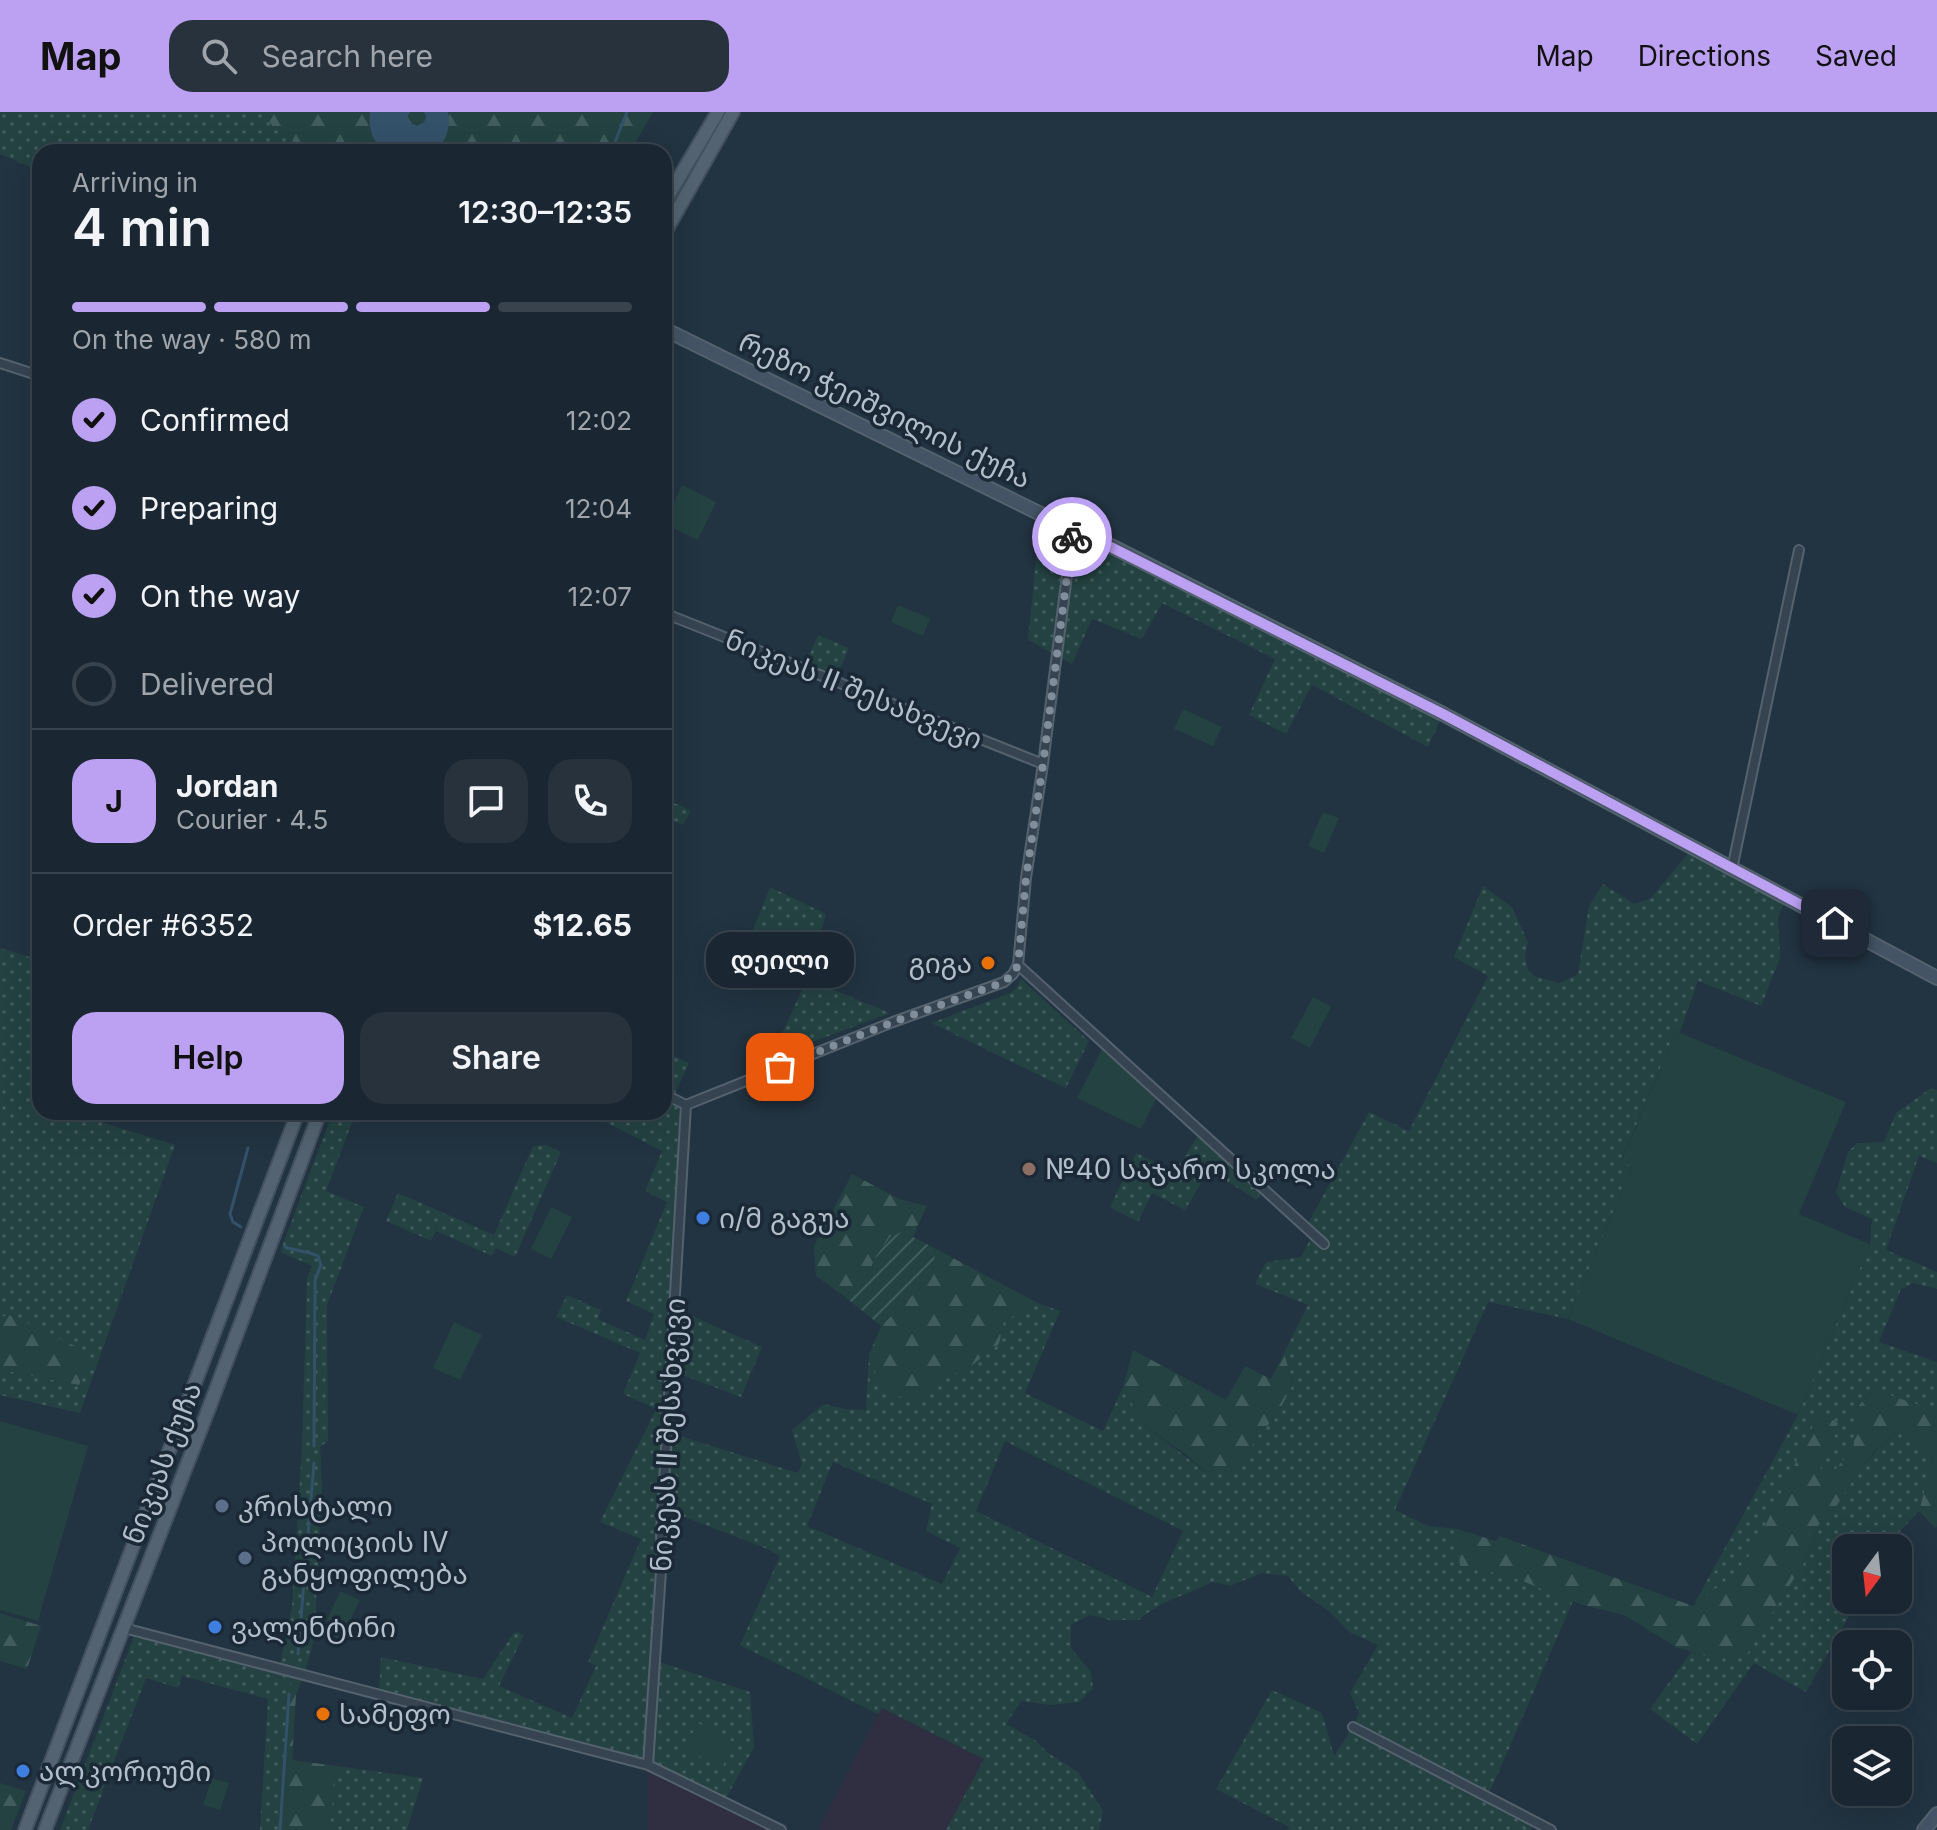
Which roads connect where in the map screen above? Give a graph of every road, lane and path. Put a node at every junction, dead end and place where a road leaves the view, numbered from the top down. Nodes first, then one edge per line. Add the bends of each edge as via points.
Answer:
1 (718, 112) edge
2 (733, 112) edge
3 (672, 190) edge
4 (672, 220) edge
5 (672, 333) edge
6 (0, 363) edge
7 (32, 373) edge
8 (1073, 528) junction
9 (1799, 550) dead end
10 (672, 616) edge
11 (1043, 764) junction
12 (1732, 869) junction
13 (1018, 965) junction
14 (1937, 978) edge
15 (672, 1098) edge
16 (686, 1105) junction
17 (295, 1120) edge
18 (317, 1120) edge
19 (1324, 1244) dead end
20 (160, 1472) junction
21 (180, 1480) junction
22 (124, 1628) junction
23 (1353, 1727) dead end
24 (648, 1765) junction
25 (1937, 1814) edge
26 (25, 1830) edge
27 (45, 1830) edge
28 (781, 1830) edge
29 (1551, 1830) edge
30 (1924, 1830) edge

1 - 3 main road
2 - 4 main road
5 - 8 main road, რეზო ჭეიშვილის ქუჩა
6 - 7 street
8 - 11 street
8 - 12 main road, რეზო ჭეიშვილის ქუჩა via 1443,714
9 - 12 street
10 - 11 street, ნიკეას II შესახვევი
11 - 13 street
12 - 14 main road, რეზო ჭეიშვილის ქუჩა
13 - 16 street via 1004,982
13 - 19 street
15 - 16 street
16 - 24 street, ნიკეას II შესახვევი
17 - 20 main road, ნიკეას ქუჩა
18 - 21 main road, ნიკეას ქუჩა
20 - 21 main road
20 - 26 main road, ნიკეას ქუჩა
21 - 22 main road, ნიკეას ქუჩა
22 - 24 street
22 - 27 main road, ნიკეას ქუჩა
23 - 29 street
24 - 28 street
25 - 30 main road

